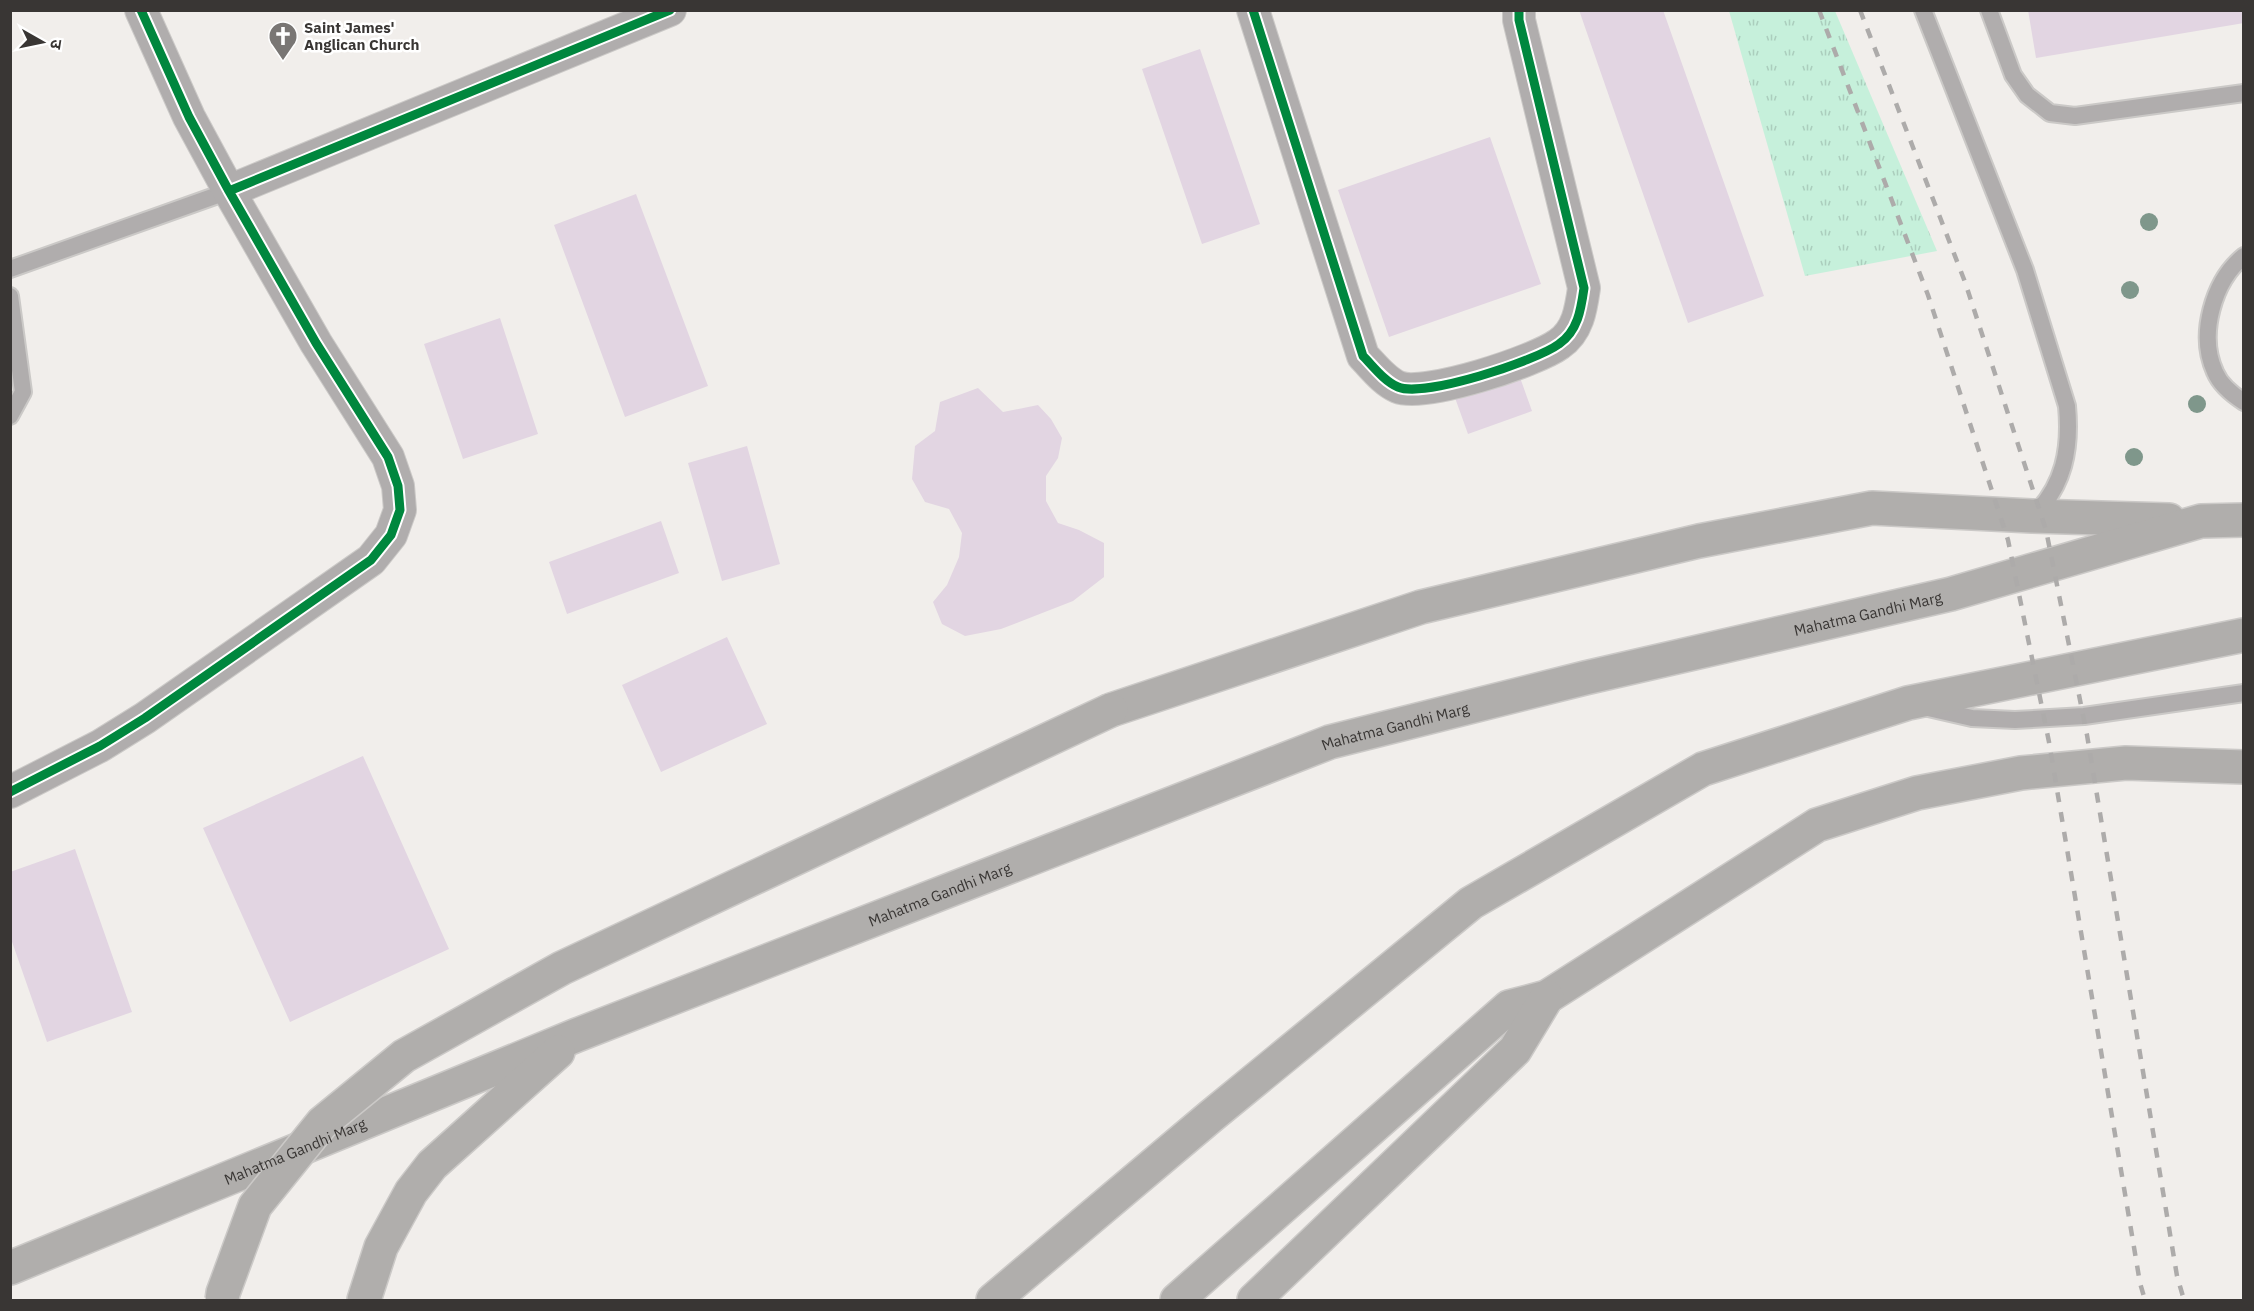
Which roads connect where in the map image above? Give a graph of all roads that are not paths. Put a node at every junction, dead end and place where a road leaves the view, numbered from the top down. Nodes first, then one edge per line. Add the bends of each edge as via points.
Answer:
1 (141, 10) edge
2 (670, 10) edge
3 (1253, 10) edge
4 (1519, 10) edge
5 (1923, 10) edge
6 (1989, 10) edge
7 (2244, 93) edge
8 (229, 191) junction
9 (2244, 256) edge
10 (10, 269) edge
11 (10, 296) edge
12 (2244, 402) edge
13 (10, 416) edge
14 (2032, 516) junction
15 (2244, 520) edge
16 (2201, 521) junction
17 (2244, 635) edge
18 (2244, 693) edge
19 (1908, 704) junction
20 (2244, 767) edge
21 (10, 792) edge
22 (1547, 997) junction
23 (577, 1035) junction
24 (10, 1268) edge
25 (222, 1300) edge
26 (364, 1300) edge
27 (993, 1300) edge
28 (1177, 1300) edge
29 (1254, 1300) edge

1 - 8 street via 189,117
2 - 8 street
3 - 4 street via 1363,356 1398,387 1416,390 1440,387 1533,358 1559,344 1572,331 1581,313 1584,288
5 - 14 lane via 2025,270 2067,406 2069,430 2058,484 2048,502
6 - 7 lane via 2013,75 2027,95 2050,112 2075,116
8 - 10 lane
8 - 21 street via 316,343 388,457 399,486 400,510 391,535 371,561 145,718
9 - 12 lane via 2232,265 2215,296 2209,340 2215,372
11 - 13 lane via 23,392
14 - 16 highway
14 - 25 highway, bridge via 1872,508 1699,542 1421,607 1111,710 562,968 404,1056 322,1123 255,1206
15 - 16 highway, Mahatma Gandhi Marg
16 - 23 highway, Mahatma Gandhi Marg via 1951,594 1585,678 1330,742
17 - 19 highway
18 - 19 lane via 2084,716 2015,720 1972,718
19 - 27 highway via 1703,769 1471,903
20 - 22 highway via 2126,763 2020,773 1917,793 1817,825
22 - 28 highway via 1509,1007
22 - 29 highway via 1515,1050
23 - 24 highway, Mahatma Gandhi Marg
23 - 26 highway, Mahatma Gandhi Marg via 432,1165 411,1192 381,1247

